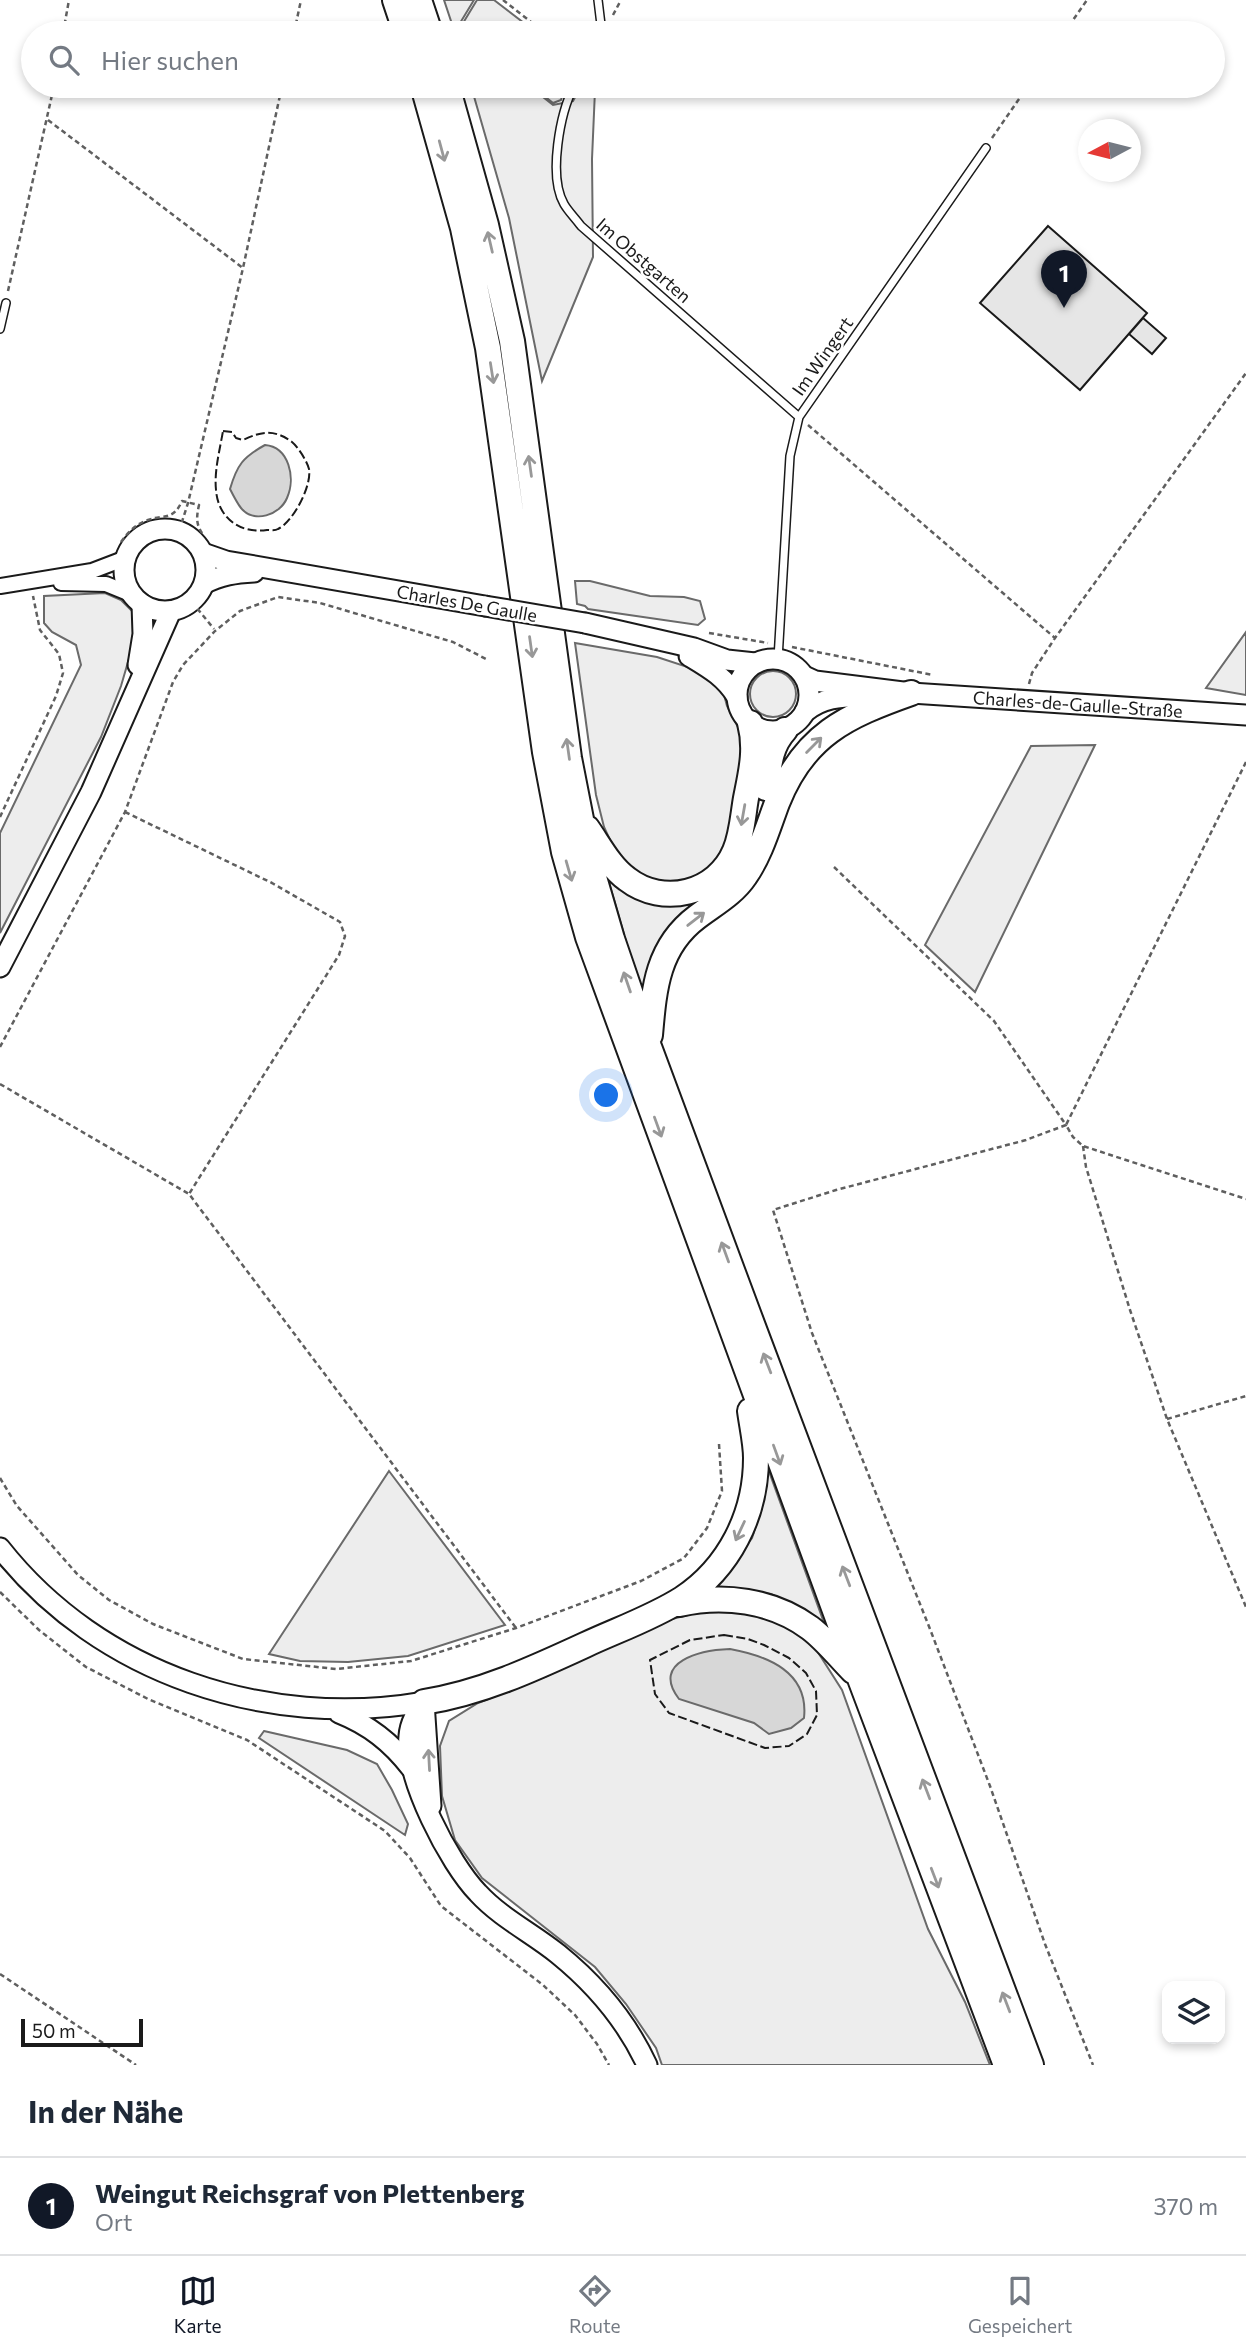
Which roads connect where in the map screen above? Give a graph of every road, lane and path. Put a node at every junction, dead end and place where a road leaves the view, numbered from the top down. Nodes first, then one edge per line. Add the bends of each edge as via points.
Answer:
1 (69, 0) edge
2 (301, 0) edge
3 (395, 0) edge
4 (419, 0) edge
5 (503, 0) edge
6 (598, 0) edge
7 (1087, 0) edge
8 (65, 21) edge
9 (297, 21) edge
10 (401, 21) edge
11 (426, 21) edge
12 (530, 21) edge
13 (601, 21) edge
14 (1072, 21) edge
15 (52, 98) edge
16 (279, 98) edge
17 (426, 98) edge
18 (450, 98) edge
19 (568, 98) edge
20 (1020, 98) edge
21 (48, 120) junction
22 (986, 148) joint
23 (243, 268) junction
24 (6, 303) joint
25 (0, 329) edge
26 (1246, 373) edge
27 (799, 417) junction
28 (179, 531) junction
29 (203, 553) junction
30 (126, 558) junction
31 (280, 571) junction
32 (32, 582) junction
33 (204, 584) junction
34 (0, 586) edge
35 (137, 600) junction
36 (192, 602) junction
37 (171, 611) junction
38 (215, 631) junction
39 (702, 632) dead end
40 (1055, 638) junction
41 (653, 639) junction
42 (779, 652) junction
43 (488, 660) dead end
44 (755, 663) junction
45 (804, 676) junction
46 (943, 677) dead end
47 (911, 693) junction
48 (737, 697) junction
49 (1028, 701) junction
50 (805, 712) junction
51 (126, 715) junction
52 (1246, 715) edge
53 (750, 723) junction
54 (785, 730) junction
55 (1246, 762) edge
56 (125, 813) junction
57 (0, 817) edge
58 (579, 817) junction
59 (759, 847) junction
60 (834, 867) dead end
61 (0, 967) edge
62 (649, 1046) junction
63 (0, 1047) edge
64 (0, 1084) edge
65 (1066, 1125) junction
66 (1083, 1146) junction
67 (189, 1194) junction
68 (1246, 1199) edge
69 (745, 1368) junction
70 (1246, 1396) edge
71 (1167, 1419) junction
72 (719, 1444) dead end
73 (0, 1479) edge
74 (0, 1548) edge
75 (0, 1592) edge
76 (1246, 1607) edge
77 (665, 1609) junction
78 (516, 1628) junction
79 (859, 1676) junction
80 (424, 1702) junction
81 (331, 1710) junction
82 (413, 1772) junction
83 (432, 1817) junction
84 (0, 1974) edge
85 (136, 2065) edge
86 (609, 2065) edge
87 (648, 2065) edge
88 (1006, 2065) edge
89 (1031, 2065) edge
90 (1093, 2065) edge

1 - 8 path
2 - 9 path
3 - 10 highway
4 - 11 highway
5 - 12 path
6 - 13 lane
7 - 14 path
15 - 21 path
16 - 23 path
17 -> 69 highway via 463,228 488,348 545,752 564,852 587,937
58 -> 18 highway via 512,341
19 - 27 lane, Im Obstgarten via 556,179 563,202 581,226
20 - 22 path
21 - 23 path
21 - 24 path
22 - 27 lane, Im Wingert
23 - 28 path
24 - 25 lane
26 - 40 path
27 - 40 path
27 - 42 lane, Im Wingert via 790,456
28 - 29 street
28 - 30 street via 160,529 143,535
29 - 31 street, Charles De Gaulle
29 - 33 street via 207,568
30 - 32 street via 92,571
30 - 35 street via 125,577
31 - 33 street, Charles De Gaulle via 233,573
31 - 41 street, Charles De Gaulle, bridge via 585,623
32 - 34 street
32 - 35 street via 106,584
32 - 57 path via 40,630 59,654 62,673 57,696
33 - 36 street
35 - 37 street via 156,610
35 - 51 street via 143,634
36 - 37 street
36 - 38 path
37 - 51 street
38 - 43 path via 240,611 278,597 320,603 453,642
38 - 56 path via 173,682
39 - 42 path
40 - 49 path via 1032,673
41 - 44 street, Charles De Gaulle
41 - 48 street, Charles De Gaulle via 712,670
42 - 44 street
42 - 45 street
42 - 46 path
44 - 48 street via 741,678
45 - 47 street, Charles-de-Gaulle-Straße
45 - 50 street via 809,698
47 - 49 street, Charles-de-Gaulle-Straße
47 - 50 street, Charles-de-Gaulle-Straße via 828,699
59 -> 47 highway via 782,790 818,740 858,713
48 - 53 street
49 - 52 street, Charles-de-Gaulle-Straße
50 - 54 street
51 - 61 street
53 - 54 street via 767,731
53 -> 58 highway via 754,753 739,841 721,873 701,887 667,895 635,885 617,870
54 - 59 highway via 771,755
55 - 65 path
56 - 63 path
56 - 67 path via 284,890 340,922 345,936 339,955
62 -> 58 highway via 612,939
62 -> 59 highway via 655,983 669,946 686,926 737,886
60 - 65 path via 994,1021
89 -> 62 highway
64 - 67 path
65 - 66 path
65 - 90 path via 773,1210 811,1333 935,1642
66 - 68 path
66 - 71 path
67 - 78 path
69 -> 77 highway via 756,1455 749,1510 723,1560 697,1588
69 -> 79 highway
70 - 71 path
71 - 76 path
72 - 78 path via 722,1491 708,1528 684,1558 641,1581
73 - 78 path via 17,1506 69,1565 109,1600 153,1624 243,1659 336,1669 411,1661
74 - 81 street via 54,1604 138,1661 232,1696
75 - 86 path via 38,1630 86,1667 148,1699 247,1740 385,1831 410,1858 442,1906 575,2015
77 - 79 highway via 712,1599 764,1606 811,1629
77 - 80 highway via 519,1675
79 -> 88 highway
80 - 81 street
80 - 82 street via 410,1728
83 -> 80 street
81 - 82 street via 378,1733
82 - 83 street
83 - 87 street via 466,1880 590,1984 616,2013
84 - 85 path

